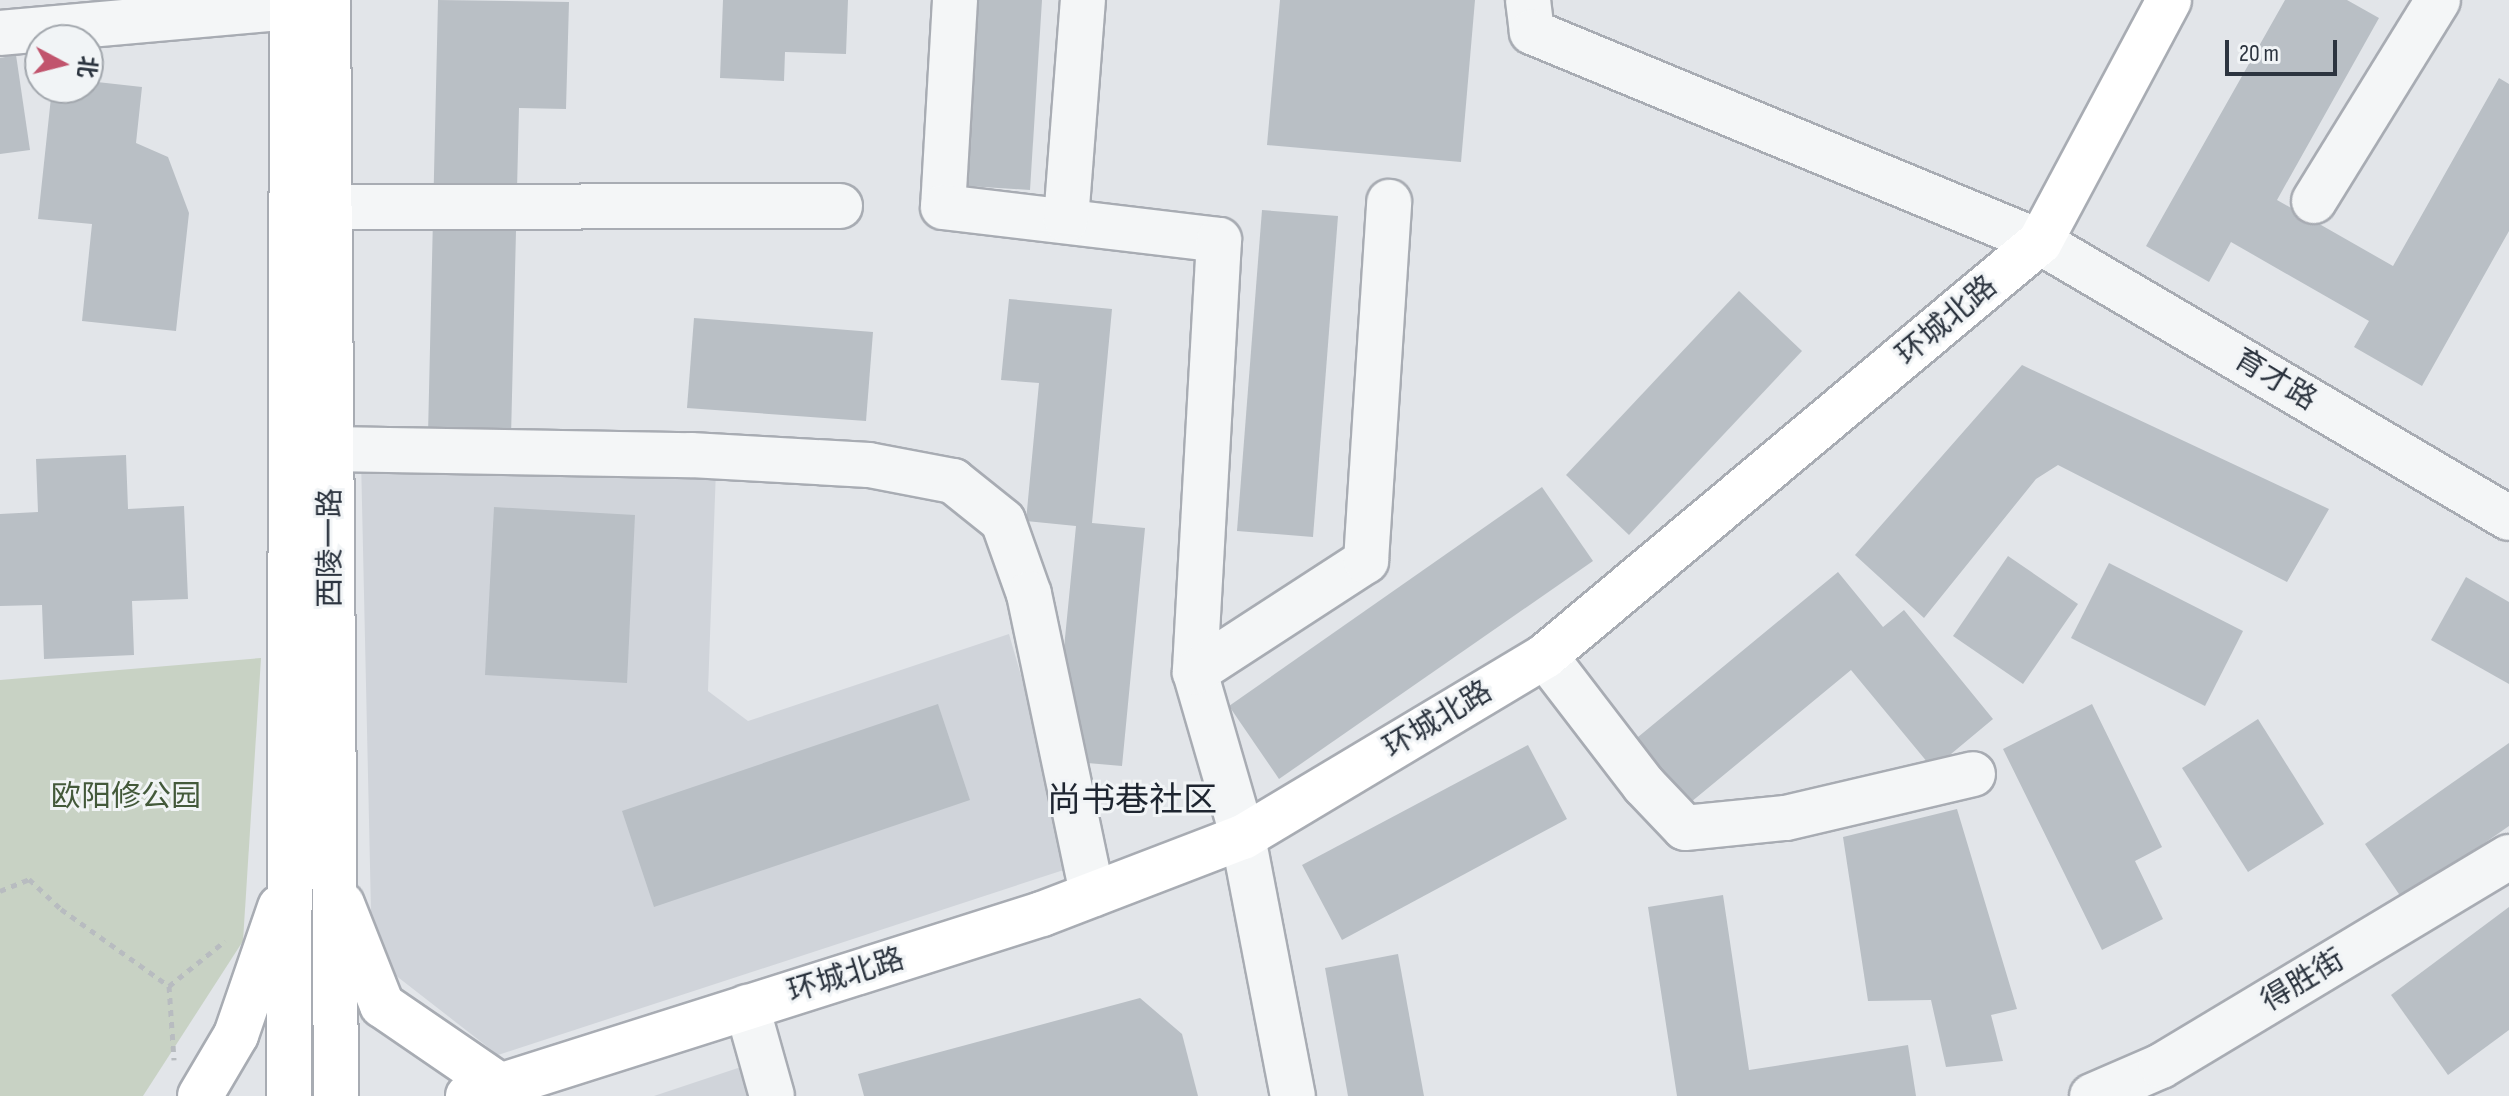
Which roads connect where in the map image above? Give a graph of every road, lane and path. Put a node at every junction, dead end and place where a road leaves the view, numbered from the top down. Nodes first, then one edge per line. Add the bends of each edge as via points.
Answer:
1 (955, 0) edge
2 (1083, 0) edge
3 (1528, 0) edge
4 (2169, 0) edge
5 (2438, 0) edge
6 (310, 2) edge
7 (0, 33) edge
8 (2314, 201) dead end
9 (1389, 202) dead end
10 (840, 206) dead end
11 (327, 207) junction
12 (1066, 220) junction
13 (2040, 242) junction
14 (331, 449) junction
15 (2509, 518) edge
16 (1545, 656) junction
17 (1195, 672) junction
18 (1973, 774) dead end
19 (1243, 837) junction
20 (2509, 857) edge
21 (0, 891) edge
22 (299, 894) junction
23 (1092, 894) junction
24 (169, 986) junction
25 (747, 1007) junction
26 (187, 1081) edge
27 (485, 1092) edge
28 (289, 1096) edge
29 (336, 1096) edge
30 (772, 1096) edge
31 (1293, 1096) edge
32 (2092, 1096) edge

1 - 12 street via 943,207
2 - 12 street
3 - 13 street, 育才路 via 1532,32
4 - 13 main road, 环城北路
5 - 8 street
6 - 7 street
6 - 11 main road, 西陵一路
6 - 22 main road, 西陵一路
9 - 17 street via 1366,561
10 - 11 street
11 - 14 main road, 西陵一路
12 - 17 street via 1219,240
13 - 15 street, 育才路
13 - 16 main road, 环城北路
14 - 22 main road, 西陵一路
14 - 23 street via 691,455 869,465 953,481 1003,521 1029,594
16 - 18 street via 1644,785 1685,828 1786,818
16 - 19 main road, 环城北路
17 - 19 street
19 - 23 main road, 环城北路
19 - 31 street
20 - 32 street, 得胜街 via 2161,1066
21 - 24 path via 29,879 61,909
22 - 24 path via 211,948
22 - 26 main road via 236,1035
22 - 27 main road via 382,1005
22 - 28 main road, 西陵一路
22 - 29 main road, 西陵一路
23 - 25 main road, 环城北路
24 - 26 path
25 - 27 main road, 环城北路
25 - 30 street

